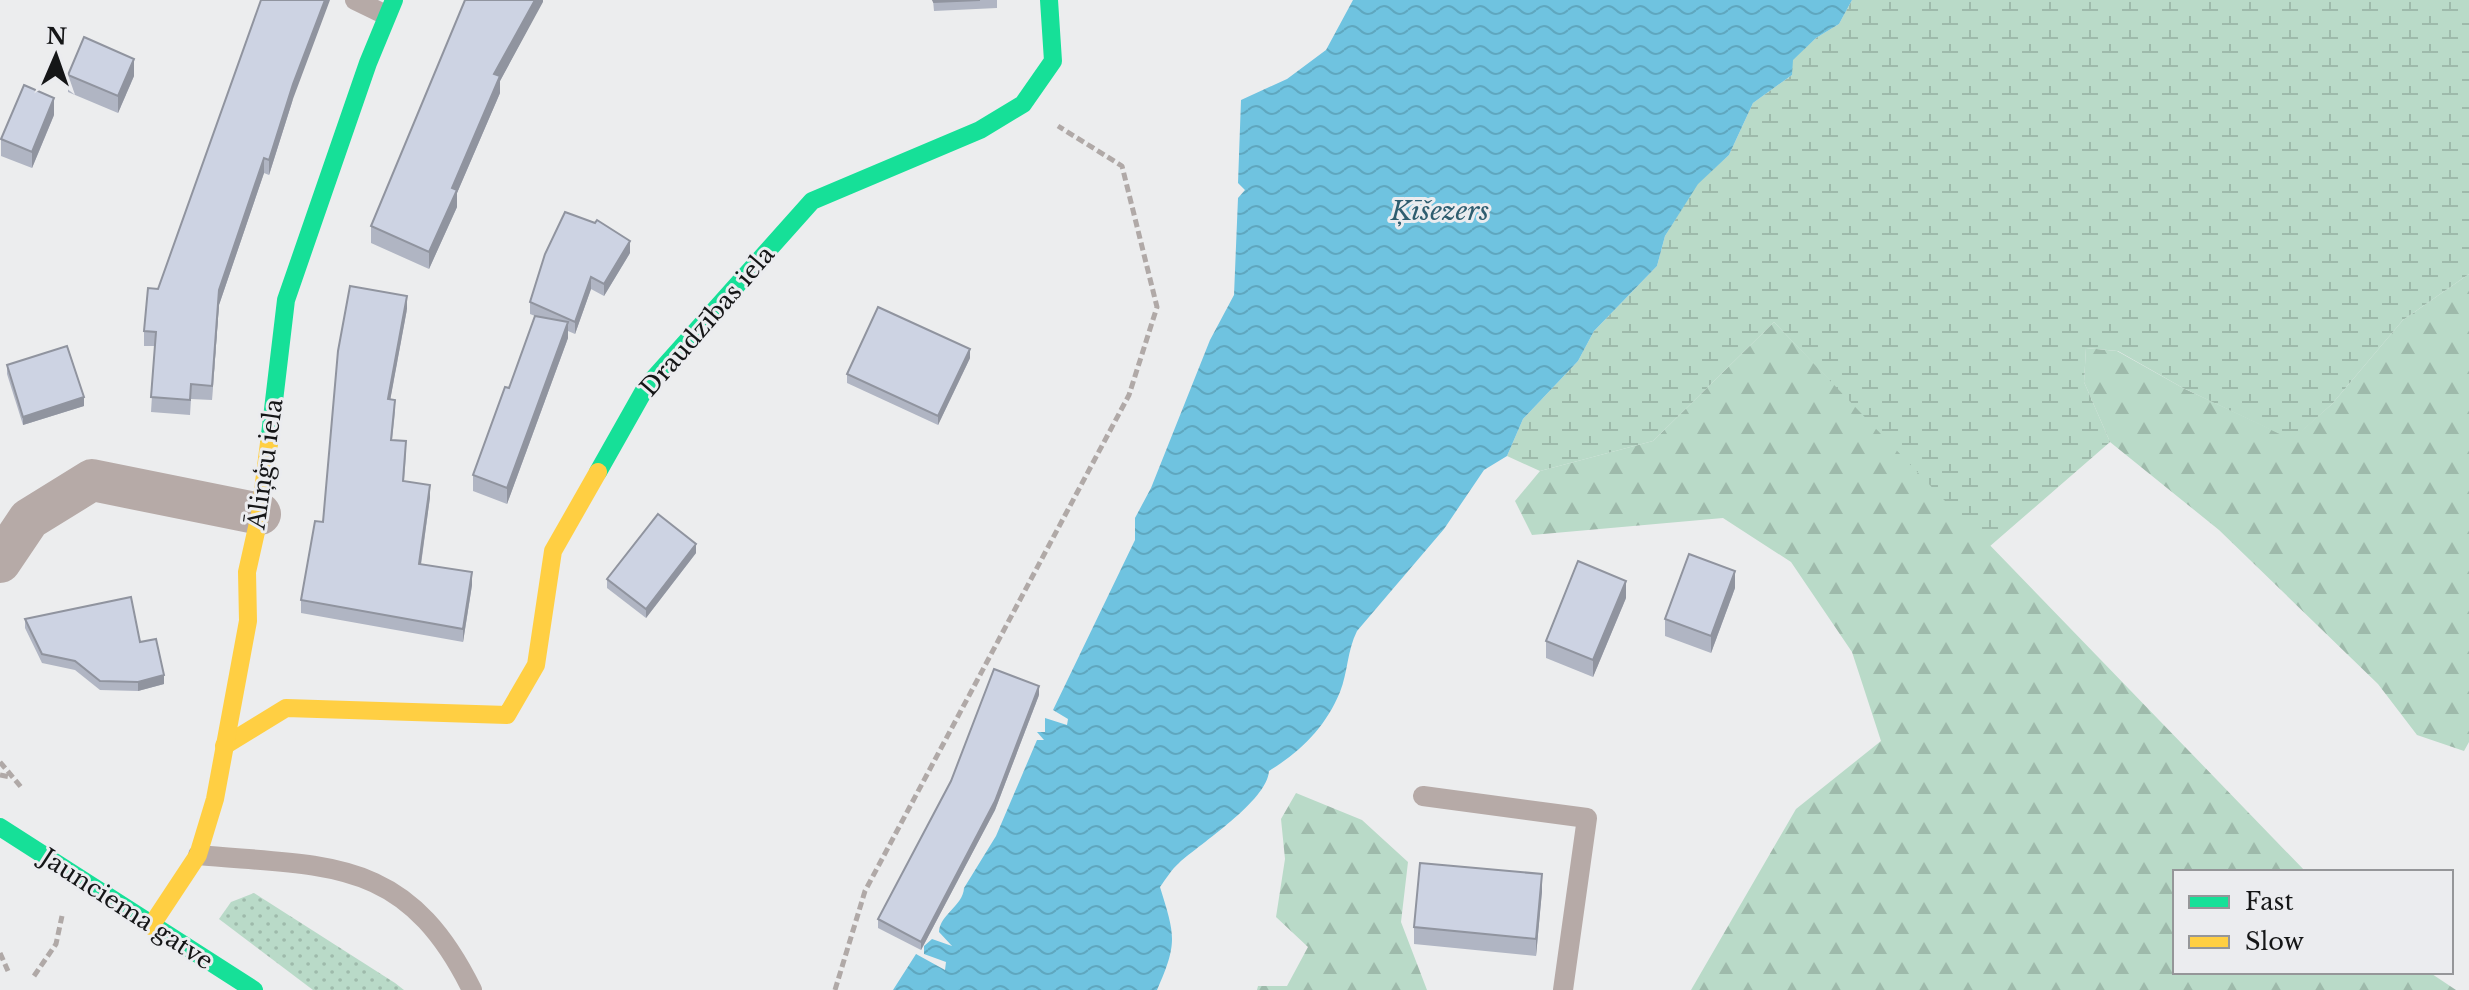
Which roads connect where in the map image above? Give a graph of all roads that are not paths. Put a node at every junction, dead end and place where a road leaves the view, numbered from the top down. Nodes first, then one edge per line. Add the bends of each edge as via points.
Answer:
1 (355, 0) edge
2 (1049, 0) edge
3 (390, 8) edge
4 (260, 514) junction
5 (0, 562) edge
6 (224, 746) junction
7 (1423, 796) dead end
8 (0, 827) edge
9 (198, 855) junction
10 (151, 926) junction
11 (254, 990) edge
12 (472, 990) edge
13 (1563, 990) edge

1 - 3 lane
2 - 6 street, Draudzības iela via 1053,61 1023,104 980,130 812,201 646,387 553,551 536,665 507,715 286,708
3 - 4 street, Āliņģu iela via 286,300
4 - 5 street via 92,480 29,519
4 - 6 street, Āliņģu iela via 247,572 248,621
6 - 9 street, Āliņģu iela
7 - 13 lane via 1587,818
8 - 10 street, Jaunciema gatve
9 - 10 street, Āliņģu iela
9 - 12 lane via 322,865 383,885 427,919
10 - 11 street, Jaunciema gatve

